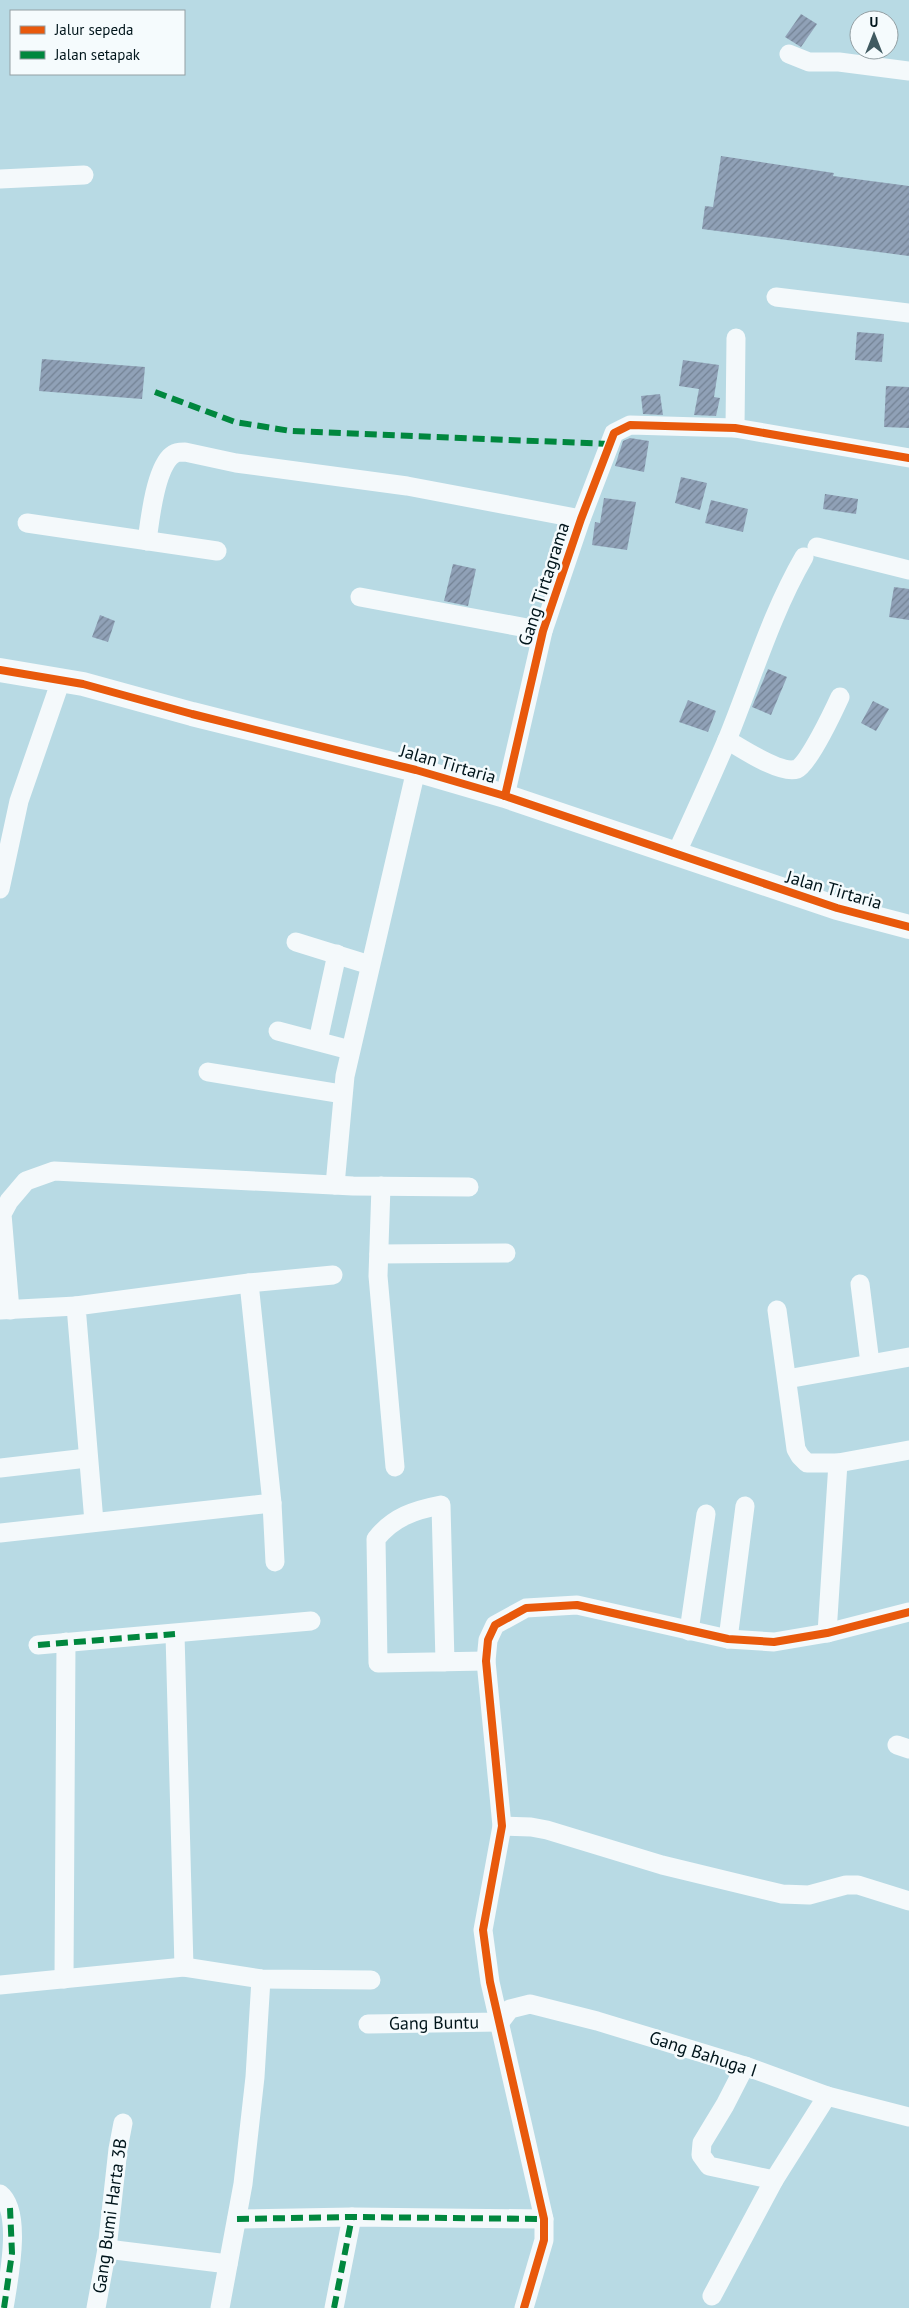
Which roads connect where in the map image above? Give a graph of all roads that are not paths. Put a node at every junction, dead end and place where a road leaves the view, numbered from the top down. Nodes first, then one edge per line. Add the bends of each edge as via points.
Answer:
1 (789, 54) dead end
2 (909, 71) edge
3 (84, 175) dead end
4 (0, 179) edge
5 (776, 297) dead end
6 (909, 313) edge
7 (736, 338) dead end
8 (735, 428) junction
9 (909, 458) edge
10 (581, 519) junction
11 (27, 523) dead end
12 (147, 541) junction
13 (217, 551) dead end
14 (909, 570) edge
15 (360, 597) dead end
16 (543, 631) junction
17 (0, 670) edge
18 (61, 680) junction
19 (840, 697) dead end
20 (727, 740) junction
21 (416, 770) junction
22 (505, 796) junction
23 (677, 852) junction
24 (0, 889) edge
25 (909, 927) edge
26 (296, 942) dead end
27 (337, 954) junction
28 (370, 964) junction
29 (278, 1031) dead end
30 (318, 1041) junction
31 (350, 1050) junction
32 (208, 1072) dead end
33 (342, 1094) junction
34 (335, 1185) junction
35 (382, 1186) junction
36 (469, 1187) dead end
37 (506, 1253) dead end
38 (379, 1254) junction
39 (333, 1275) dead end
40 (249, 1282) junction
41 (860, 1284) dead end
42 (76, 1306) junction
43 (5, 1310) edge
44 (777, 1310) dead end
45 (909, 1356) edge
46 (870, 1363) junction
47 (787, 1379) junction
48 (909, 1450) edge
49 (87, 1458) junction
50 (838, 1462) junction
51 (395, 1467) dead end
52 (0, 1468) edge
53 (272, 1503) junction
54 (746, 1506) dead end
55 (706, 1514) dead end
56 (94, 1522) junction
57 (0, 1533) edge
58 (275, 1562) dead end
59 (909, 1612) edge
60 (311, 1621) dead end
61 (689, 1631) junction
62 (826, 1633) junction
63 (175, 1634) junction
64 (728, 1639) junction
65 (66, 1642) junction
66 (38, 1645) dead end
67 (486, 1661) junction
68 (445, 1662) junction
69 (502, 1826) junction
70 (909, 1901) edge
71 (184, 1967) junction
72 (64, 1979) junction
73 (261, 1979) junction
74 (371, 1980) dead end
75 (0, 1985) edge
76 (500, 2022) junction
77 (368, 2024) dead end
78 (745, 2066) junction
79 (827, 2096) junction
80 (909, 2117) edge
81 (123, 2123) dead end
82 (774, 2180) junction
83 (0, 2194) edge
84 (352, 2217) junction
85 (237, 2219) junction
86 (544, 2219) junction
87 (107, 2249) junction
88 (228, 2264) junction
89 (712, 2296) dead end
90 (4, 2308) edge
91 (96, 2308) edge
92 (220, 2308) edge
93 (334, 2308) edge
94 (524, 2308) edge

1 - 2 street via 809,62 839,62
3 - 4 street
5 - 6 street
7 - 8 street
8 - 9 street
8 - 10 street, Gang Tirtagrama via 630,425 614,432
10 - 12 street via 407,486 177,452 164,468 153,499
10 - 16 street, Gang Tirtagrama
11 - 12 street
12 - 13 street
14 - 20 street via 811,552 793,577
15 - 16 street
16 - 22 street, Gang Tirtagrama
17 - 18 street, Jalan Tirtaria
18 - 21 street, Jalan Tirtaria
18 - 24 street via 19,801
19 - 20 street via 807,760 797,769 770,764
20 - 23 street
21 - 22 street, Jalan Tirtaria
21 - 28 street
22 - 23 street, Jalan Tirtaria
23 - 25 street, Jalan Tirtaria via 756,882
26 - 27 street
27 - 28 street
27 - 30 street
28 - 31 street
29 - 30 street
30 - 31 street
31 - 33 street
32 - 33 street
33 - 34 street
34 - 35 street
34 - 43 street via 54,1171 26,1180 2,1214
35 - 36 street
35 - 38 street
37 - 38 street
38 - 51 street via 378,1276
39 - 40 street
40 - 42 street
40 - 53 street
41 - 46 street
42 - 43 street
42 - 49 street
44 - 47 street
45 - 46 street
46 - 47 street
47 - 50 street via 796,1449 800,1456 807,1462
48 - 50 street
49 - 52 street
49 - 56 street
50 - 62 street
53 - 56 street
53 - 58 street
54 - 64 street
55 - 61 street
56 - 57 street
59 - 62 street
60 - 63 street
61 - 64 street
61 - 67 street via 577,1605 526,1608 496,1625 488,1640
62 - 64 street via 774,1642
63 - 65 street
63 - 71 street
65 - 66 street
65 - 72 street
67 - 68 street
67 - 69 street
68 - 68 street via 378,1663 375,1550 376,1539 383,1530 403,1515 441,1505
69 - 70 street via 547,1830 662,1865 782,1894 809,1894 858,1885
69 - 76 street via 483,1930 490,1982
71 - 72 street
71 - 73 street
72 - 75 street
73 - 74 street
73 - 85 street via 254,2077
76 - 77 street, Gang Buntu
76 - 78 street, Gang Bahuga I via 510,2010 530,2004
76 - 86 street
78 - 79 street, Gang Bahuga I
78 - 82 street via 702,2143 701,2155 709,2166
79 - 80 street, Gang Bahuga I
79 - 82 street
81 - 87 street, Gang Bumi Harta 3B
82 - 89 street
83 - 90 street via 10,2208 12,2253
84 - 85 street
84 - 86 street
84 - 93 street
85 - 88 street
86 - 94 street via 544,2240
87 - 88 street
87 - 91 street, Gang Bumi Harta 3B
88 - 92 street

